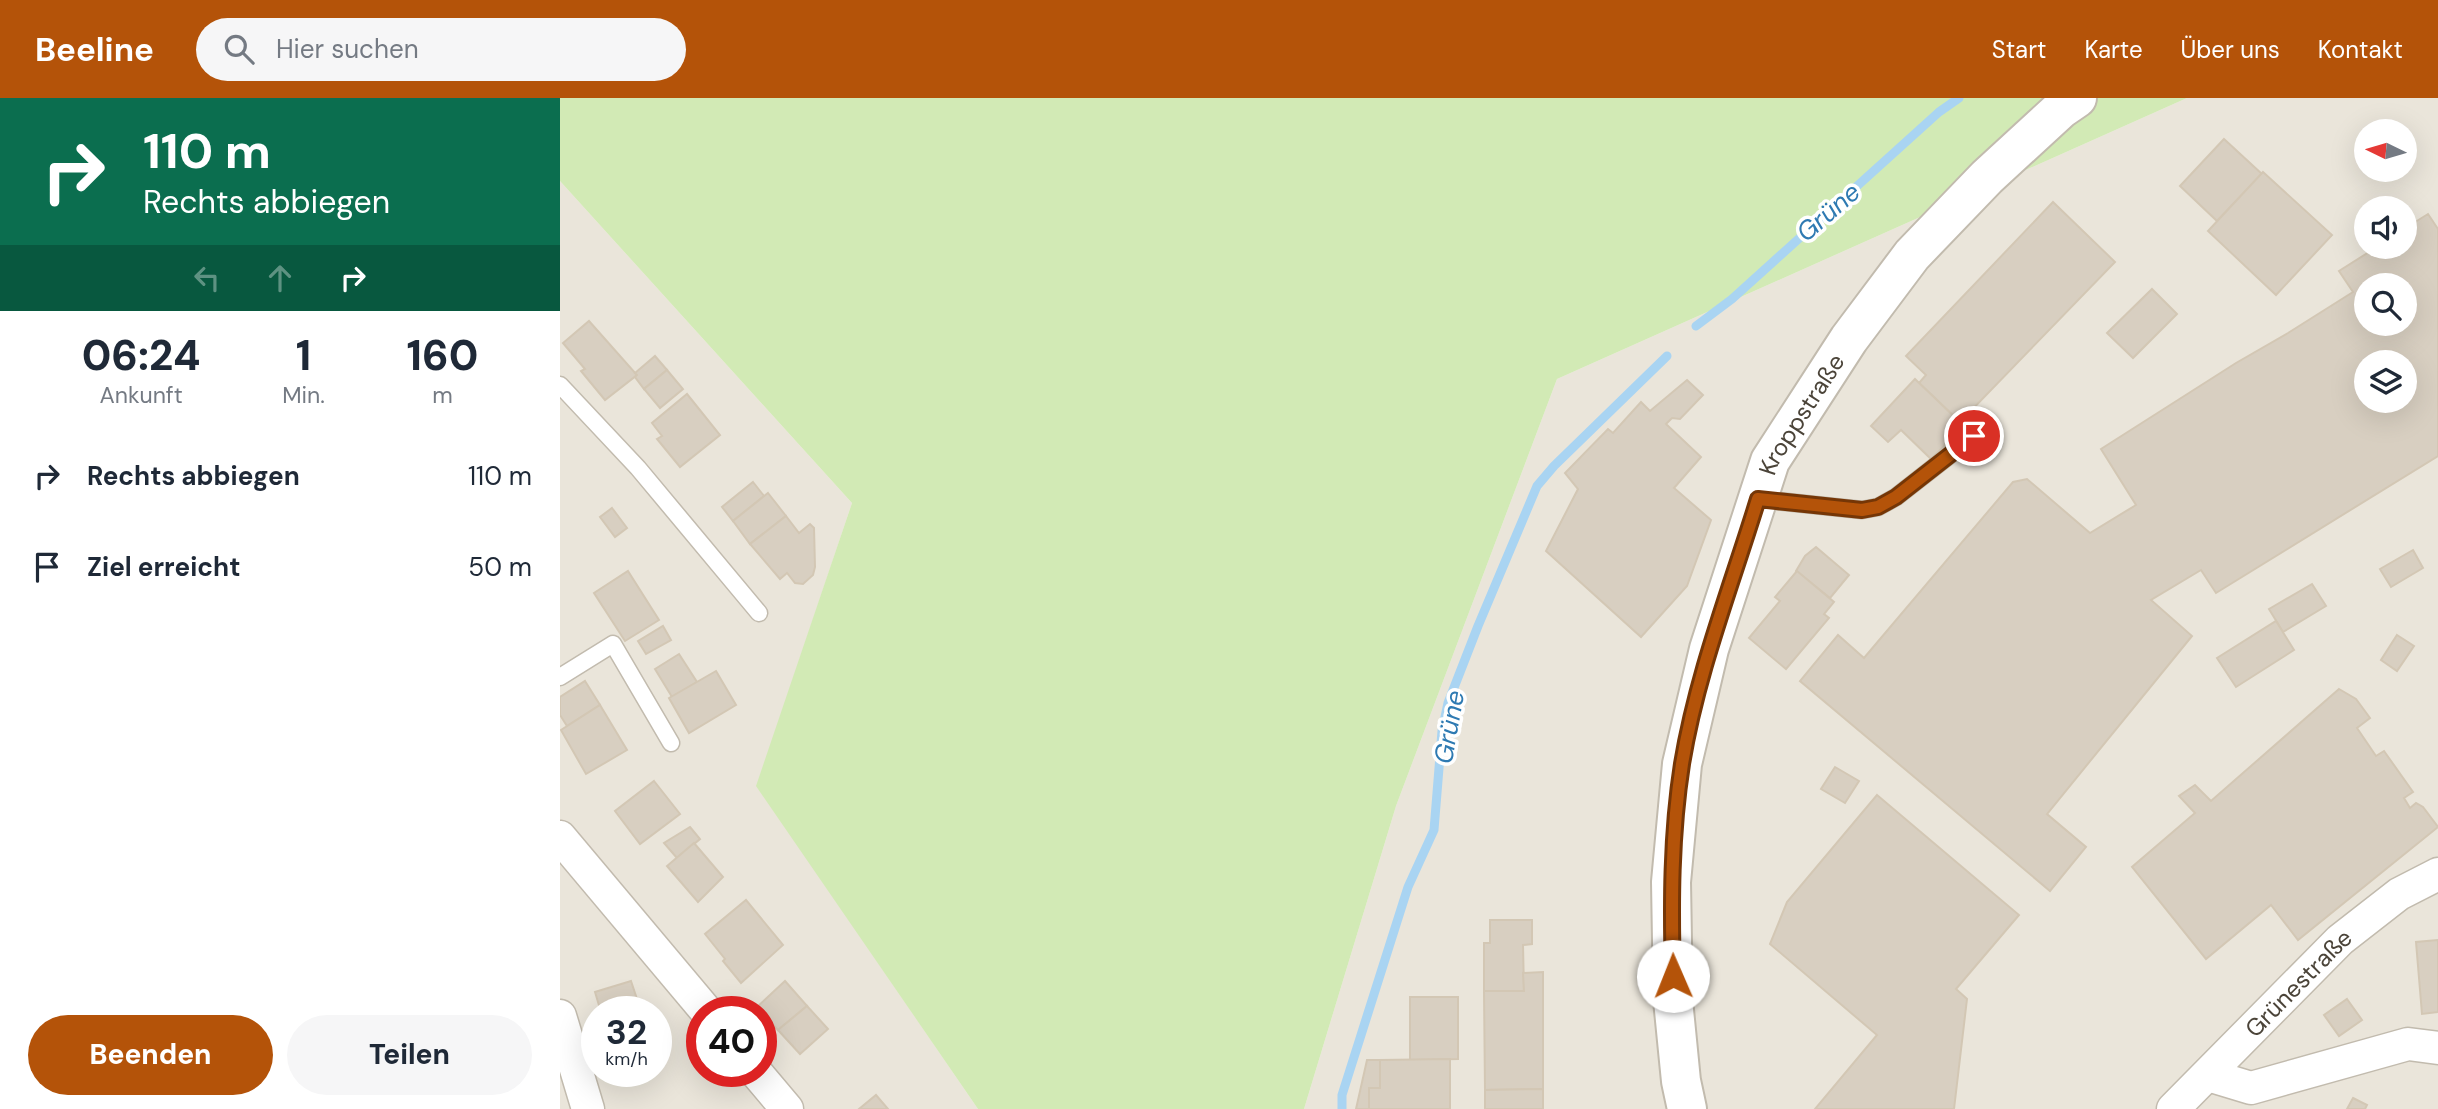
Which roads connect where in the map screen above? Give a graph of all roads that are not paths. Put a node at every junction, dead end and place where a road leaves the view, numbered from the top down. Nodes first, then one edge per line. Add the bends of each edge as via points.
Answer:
1 (2077, 98) edge
2 (560, 385) edge
3 (1974, 436) dead end
4 (1758, 499) junction
5 (759, 613) dead end
6 (560, 677) edge
7 (671, 743) dead end
8 (560, 837) edge
9 (2438, 874) edge
10 (694, 996) edge
11 (560, 1016) edge
12 (2438, 1048) edge
13 (2208, 1074) junction
14 (768, 1087) edge
15 (2246, 1098) edge
16 (587, 1109) edge
17 (787, 1109) edge
18 (1687, 1109) edge
19 (2173, 1109) edge

1 - 4 street, Kroppstraße via 1987,177 1912,255 1849,339 1770,461
2 - 5 lane via 638,468
3 - 4 lane via 1878,507 1862,510
4 - 18 street, Kroppstraße via 1709,649 1682,764 1671,882 1673,1000
6 - 7 lane via 613,644
8 - 10 street
9 - 13 street, Grünestraße via 2399,894 2340,940
11 - 16 street
12 - 15 street via 2408,1044
13 - 15 street
13 - 19 street, Grünestraße
14 - 17 street

